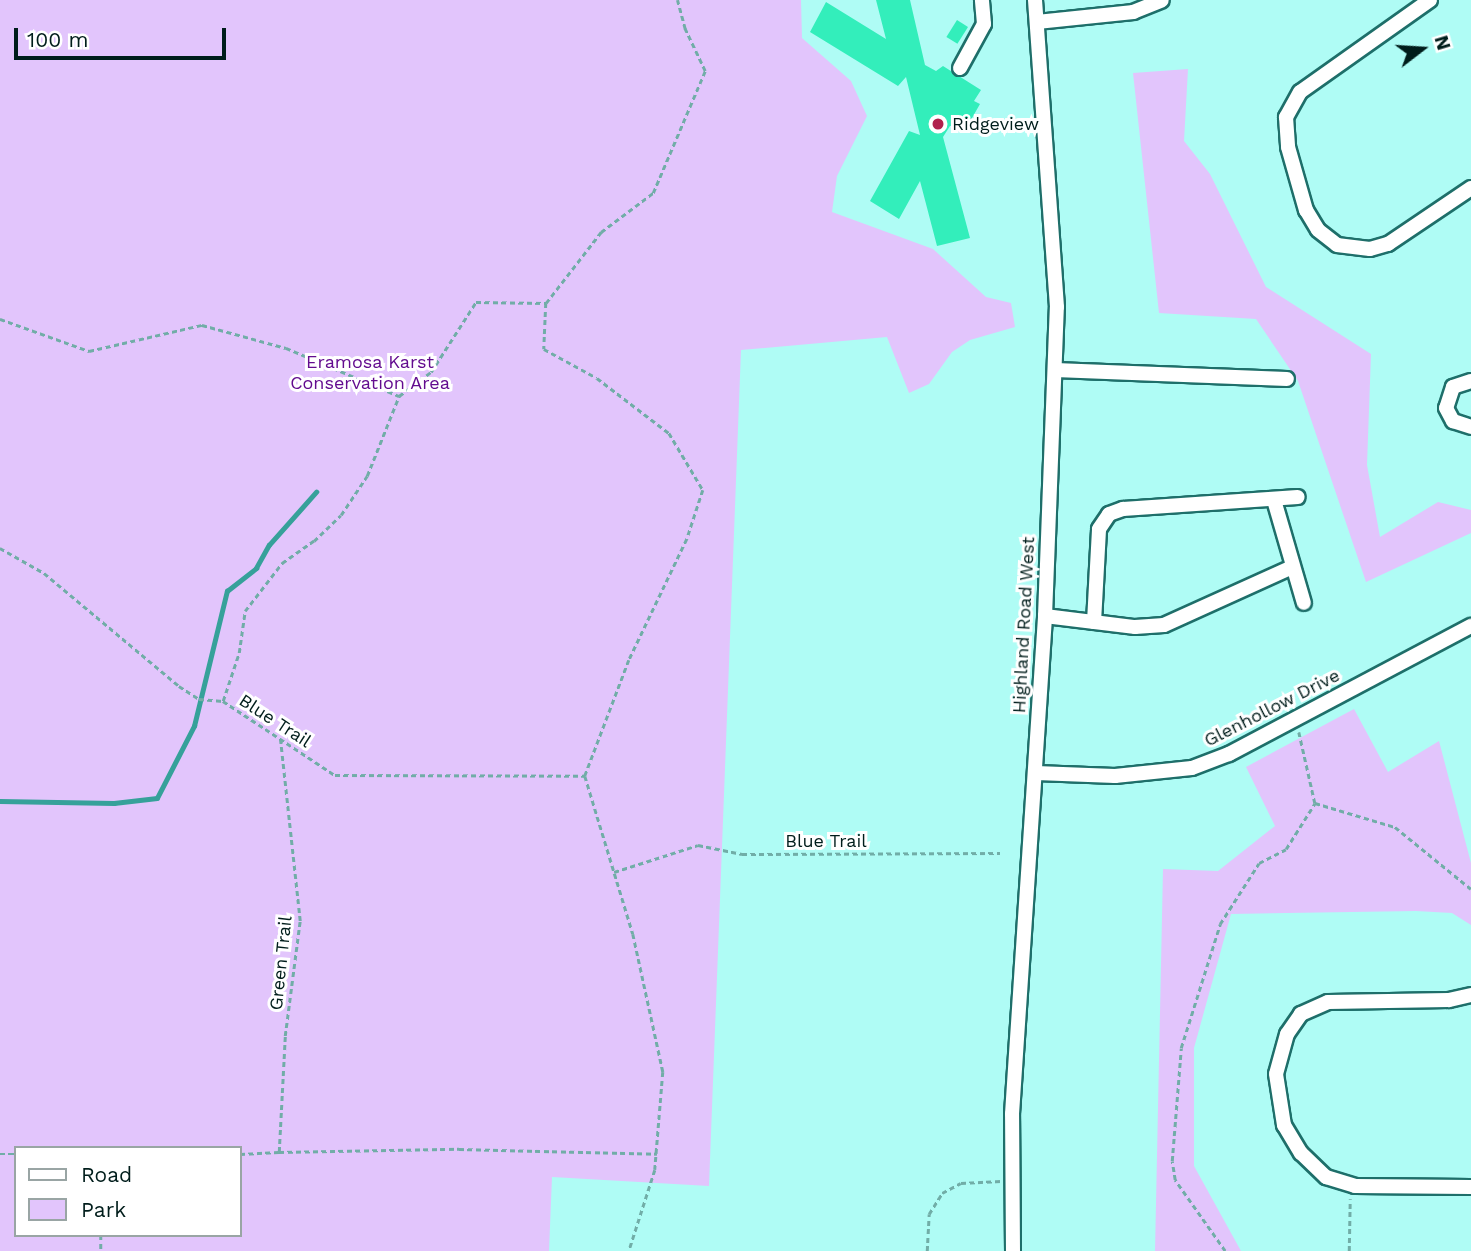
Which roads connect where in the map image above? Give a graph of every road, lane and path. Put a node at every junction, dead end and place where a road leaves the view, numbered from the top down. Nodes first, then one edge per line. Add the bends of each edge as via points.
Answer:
1 (677, 0) edge
2 (982, 0) edge
3 (1035, 0) edge
4 (1162, 0) edge
5 (1430, 0) edge
6 (1136, 6) edge
7 (1037, 22) junction
8 (960, 68) dead end
9 (1471, 188) edge
10 (545, 303) junction
11 (0, 319) edge
12 (1055, 370) junction
13 (1287, 379) dead end
14 (1471, 381) edge
15 (398, 396) junction
16 (1471, 427) edge
17 (1298, 497) dead end
18 (1274, 500) junction
19 (0, 548) edge
20 (1290, 568) junction
21 (1304, 603) dead end
22 (1045, 616) junction
23 (1094, 622) junction
24 (1471, 626) edge
25 (223, 701) junction
26 (1296, 718) junction
27 (280, 738) junction
28 (1036, 773) junction
29 (585, 776) junction
30 (1315, 803) junction
31 (1000, 853) dead end
32 (614, 872) junction
33 (1471, 889) edge
34 (1471, 995) edge
35 (279, 1152) junction
36 (242, 1154) edge
37 (657, 1154) junction
38 (1011, 1180) junction
39 (1350, 1185) junction
40 (1471, 1187) edge
41 (629, 1251) edge
42 (927, 1251) edge
43 (1013, 1251) edge
44 (1225, 1251) edge
45 (1349, 1251) edge

1 - 10 path via 705,71 653,193 601,232
2 - 8 street via 984,24
3 - 7 street, Highland Road West
4 - 6 street
5 - 9 street via 1300,92 1286,117 1288,148 1306,209 1318,230 1337,245 1370,249 1388,244
6 - 7 street
7 - 12 street, Highland Road West via 1058,307
10 - 15 path via 476,302 431,372
10 - 29 path via 544,349 597,378 669,433 703,490 687,539 629,660
11 - 15 path via 89,351 202,325 286,348
12 - 13 street
12 - 22 street, Highland Road West
14 - 16 street via 1453,387 1446,401 1453,421
15 - 25 path via 366,476 341,515 314,541 282,562 245,611 239,653
17 - 18 street
18 - 20 street
18 - 23 street via 1123,509 1109,514 1099,529
19 - 25 path, Blue Trail via 44,573 179,686 199,699
20 - 21 street
20 - 23 street via 1164,625
22 - 23 street
22 - 28 street, Highland Road West
24 - 26 street, Glenhollow Drive
25 - 27 path, Blue Trail
26 - 28 street, Glenhollow Drive via 1229,754 1169,774
26 - 30 path
27 - 29 path, Blue Trail via 335,775
27 - 35 path, Green Trail via 300,920 285,1036
28 - 38 street, Highland Road West
29 - 32 path
30 - 33 path via 1395,827
30 - 44 path via 1286,849 1259,863 1220,923 1181,1048 1172,1161 1175,1180
31 - 32 path, Blue Trail via 742,854 698,845
32 - 37 path via 633,934 663,1072
34 - 39 street via 1449,1000 1328,1002 1301,1014 1287,1034 1276,1074 1284,1125 1301,1153 1326,1177
35 - 36 path
35 - 37 path via 459,1149
37 - 41 path
38 - 42 path via 961,1183 942,1193 929,1214
38 - 43 street, Highland Road West
39 - 40 street
39 - 45 path

